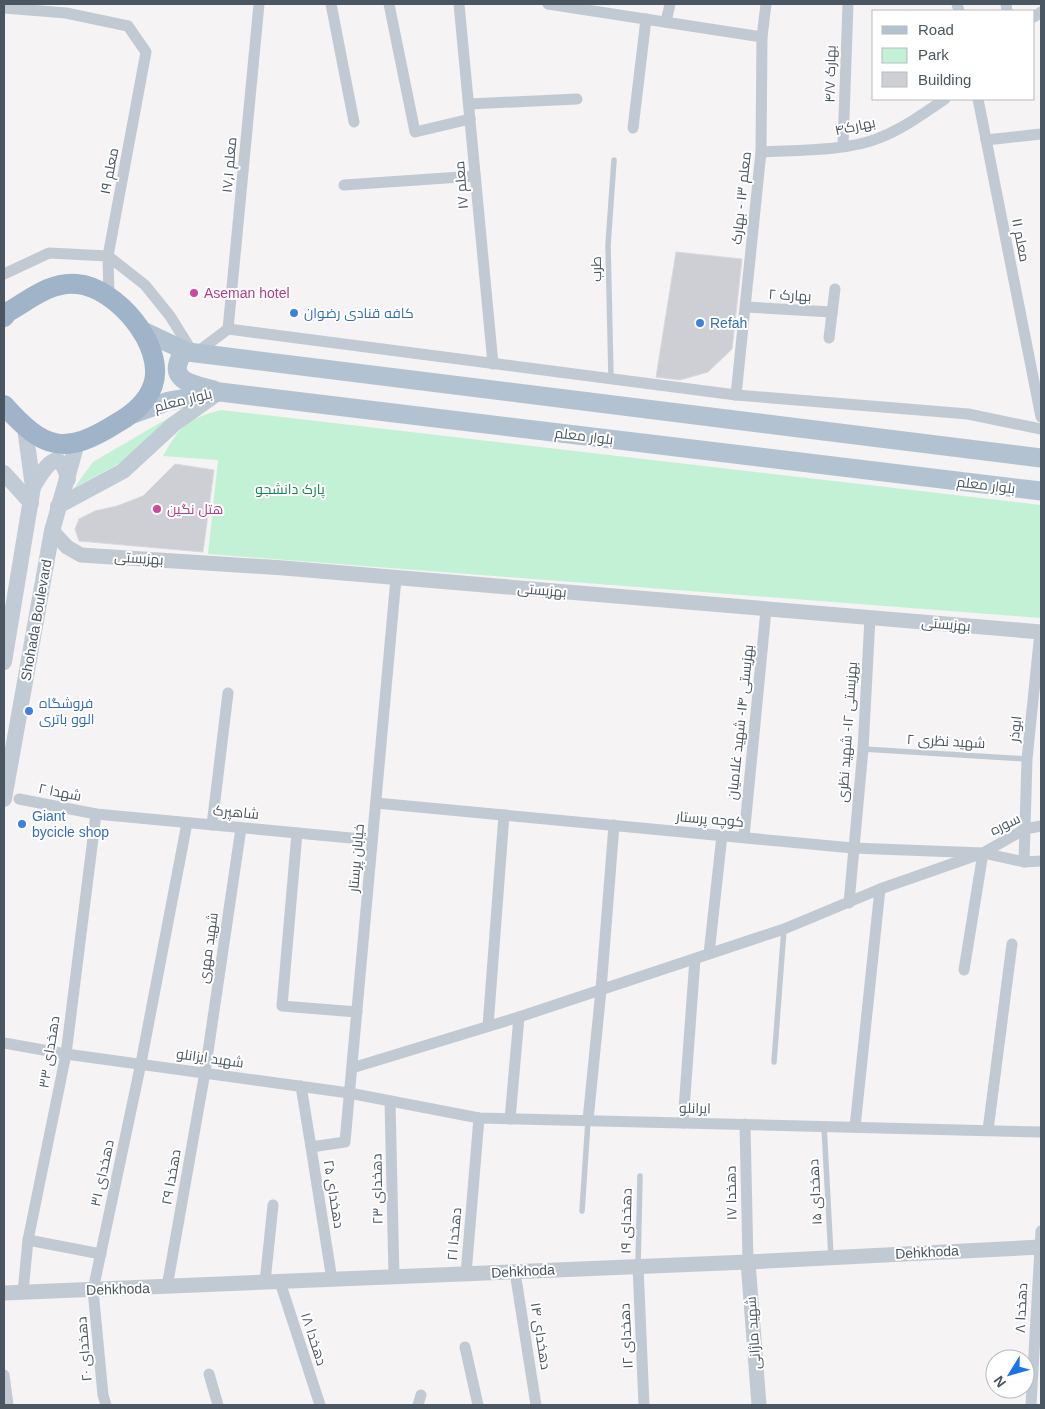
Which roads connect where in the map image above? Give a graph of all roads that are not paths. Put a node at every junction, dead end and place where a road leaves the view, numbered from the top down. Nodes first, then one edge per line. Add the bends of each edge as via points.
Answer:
1 (258, 4) edge
2 (331, 4) edge
3 (389, 4) edge
4 (459, 4) edge
5 (548, 4) edge
6 (670, 4) edge
7 (766, 4) edge
8 (848, 4) edge
9 (4, 8) edge
10 (618, 9) edge
11 (646, 19) junction
12 (666, 22) junction
13 (762, 37) junction
14 (578, 99) dead end
15 (943, 100) edge
16 (978, 100) edge
17 (468, 104) junction
18 (470, 119) junction
19 (354, 122) dead end
20 (633, 128) dead end
21 (1041, 134) edge
22 (986, 140) junction
23 (843, 146) junction
24 (761, 152) junction
25 (614, 160) dead end
26 (475, 176) junction
27 (344, 185) dead end
28 (108, 256) junction
29 (4, 274) edge
30 (835, 289) dead end
31 (109, 296) junction
32 (746, 307) junction
33 (832, 312) junction
34 (4, 317) edge
35 (228, 329) junction
36 (141, 330) junction
37 (829, 338) dead end
38 (192, 352) junction
39 (493, 364) junction
40 (611, 377) junction
41 (220, 392) junction
42 (736, 395) junction
43 (4, 405) edge
44 (130, 416) junction
45 (1041, 417) edge
46 (25, 428) junction
47 (1041, 429) edge
48 (77, 443) junction
49 (1041, 458) edge
50 (4, 473) edge
51 (68, 479) junction
52 (1041, 491) edge
53 (32, 495) junction
54 (58, 506) junction
55 (52, 531) junction
56 (396, 578) junction
57 (766, 610) junction
58 (870, 618) junction
59 (1041, 632) edge
60 (4, 662) edge
61 (228, 693) dead end
62 (863, 749) junction
63 (1027, 759) junction
64 (11, 799) edge
65 (376, 803) junction
66 (96, 814) junction
67 (504, 815) junction
68 (187, 823) junction
69 (212, 825) junction
70 (614, 825) junction
71 (1041, 826) edge
72 (241, 828) junction
73 (1025, 829) junction
74 (297, 833) junction
75 (722, 835) junction
76 (744, 837) junction
77 (372, 840) junction
78 (853, 848) junction
79 (983, 853) junction
80 (1041, 861) edge
81 (1024, 862) junction
82 (880, 889) junction
83 (849, 903) junction
84 (784, 929) junction
85 (1012, 944) dead end
86 (709, 954) junction
87 (695, 959) junction
88 (964, 970) dead end
89 (601, 990) junction
90 (357, 1012) junction
91 (519, 1018) junction
92 (488, 1026) junction
93 (4, 1043) edge
94 (66, 1054) junction
95 (774, 1062) dead end
96 (141, 1063) junction
97 (352, 1068) junction
98 (205, 1072) junction
99 (301, 1086) junction
100 (350, 1093) junction
101 (390, 1101) junction
102 (479, 1118) junction
103 (510, 1119) junction
104 (588, 1120) junction
105 (683, 1123) junction
106 (745, 1124) junction
107 (824, 1126) junction
108 (855, 1127) junction
109 (988, 1130) junction
110 (1041, 1132) edge
111 (345, 1142) joint
112 (311, 1148) junction
113 (640, 1176) dead end
114 (273, 1205) dead end
115 (582, 1211) dead end
116 (1041, 1230) edge
117 (28, 1240) junction
118 (1040, 1247) edge
119 (101, 1254) junction
120 (831, 1257) junction
121 (748, 1262) junction
122 (638, 1266) junction
123 (515, 1272) junction
124 (466, 1274) junction
125 (394, 1277) junction
126 (332, 1280) junction
127 (272, 1282) junction
128 (167, 1287) junction
129 (93, 1290) junction
130 (1039, 1290) edge
131 (23, 1292) junction
132 (4, 1293) edge
133 (465, 1347) dead end
134 (1037, 1370) edge
135 (209, 1374) dead end
136 (4, 1376) edge
137 (8, 1405) edge
138 (106, 1405) edge
139 (218, 1405) edge
140 (320, 1405) edge
141 (478, 1405) edge
142 (536, 1405) edge
143 (644, 1405) edge
144 (759, 1405) edge
145 (1031, 1405) edge

1 - 35 street, معلم ۱۷٫۱
2 - 19 street
3 - 18 street via 415,132
4 - 17 street, معلم ۱۷
5 - 10 street
6 - 12 street
7 - 13 street, معلم ۱۳ - بهارک
8 - 23 street, بهارک ۴/۷
9 - 28 street, معلم ۱۹ via 66,13 128,26 146,52
10 - 11 street
11 - 12 street
11 - 20 street
12 - 13 street
13 - 24 street, معلم ۱۳ - بهارک
14 - 17 street
15 - 23 street, بهارک۴ via 878,139
16 - 22 street, معلم ۱۱
17 - 18 street, معلم ۱۷
18 - 26 street, معلم ۱۷
21 - 22 street
22 - 45 street, معلم ۱۱
23 - 24 street, بهارک۴
24 - 32 street, معلم ۱۳ - بهارک
25 - 40 lane, طرب via 608,245
26 - 27 street
26 - 39 street, معلم ۱۷
28 - 29 street via 49,253
28 - 31 street, معلم ۱۹
28 - 38 street via 145,285 170,316
30 - 33 street
31 - 34 highway via 94,287 59,285 15,307
31 - 36 highway
32 - 33 street, بهارک ۲
32 - 42 street, معلم ۱۳ - بهارک
33 - 37 street
35 - 38 street
35 - 39 street
36 - 38 main road
36 - 44 highway via 151,346 155,365 153,385 144,402
38 - 41 main road via 182,353 179,358 180,377 185,382
38 - 49 main road
39 - 40 street
40 - 42 street
41 - 44 main road, بلوار معلم via 169,401
41 - 52 main road, بلوار معلم
41 - 54 main road via 174,424 123,471
42 - 47 street via 968,414
43 - 46 highway
44 - 48 highway via 95,437
46 - 48 highway via 40,439 58,444
46 - 53 main road, Shohada Boulevard
48 - 51 main road, Shohada Boulevard
50 - 53 main road
51 - 53 main road via 66,468 59,461 52,461 46,465
51 - 54 main road, Shohada Boulevard
53 - 60 main road, Shohada Boulevard
54 - 55 main road, Shohada Boulevard
55 - 56 street, بهزیستی via 81,554
55 - 64 main road, Shohada Boulevard
56 - 57 street, بهزیستی
56 - 65 street, خیابان پرستار
57 - 58 street, بهزیستی
57 - 76 street, بهزیستی ۱۴- شهید غلامیان
58 - 59 street, بهزیستی
58 - 62 street, بهزیستی ۱۲- شهید نظری
59 - 63 street, ابوذر
61 - 69 street
62 - 63 lane, شهید نظری ۲
62 - 78 street, بهزیستی ۱۲- شهید نظری
63 - 73 street, ابوذر
64 - 66 street, شهدا ۲
65 - 67 street, کوچه پرستار
65 - 77 street, خیابان پرستار
66 - 68 street, شاهپرک
66 - 94 street, دهخدای ۳۳
67 - 70 street, کوچه پرستار
67 - 92 street
68 - 69 street, شاهپرک
68 - 96 street, دهخدای ۳۱
69 - 72 street, شاهپرک
70 - 75 street, کوچه پرستار
70 - 89 street
71 - 73 street, سوره
72 - 74 street, شاهپرک
72 - 98 street, شهید مهری
73 - 79 street, سوره
73 - 81 street, ابوذر
74 - 77 street, شاهپرک
74 - 90 street via 282,1006
75 - 76 street, کوچه پرستار
75 - 86 street
76 - 78 street, کوچه پرستار
77 - 90 street, خیابان پرستار
78 - 79 street, کوچه پرستار
78 - 83 street, بهزیستی ۱۲- شهید نظری
79 - 81 street, کوچه پرستار
79 - 82 street, سوره
79 - 88 street
80 - 81 street, کوچه پرستار
82 - 83 street, سوره
82 - 108 street
83 - 84 street, سوره
84 - 86 street, سوره
84 - 95 lane
85 - 109 street
86 - 87 street, سوره
87 - 89 street, سوره
87 - 105 street
89 - 91 street, سوره
89 - 104 street
90 - 97 street, خیابان پرستار
91 - 92 street, سوره
91 - 103 street
92 - 97 street, سوره
93 - 94 street, شهید ایزانلو
94 - 96 street, شهید ایزانلو
94 - 117 street, دهخدای ۳۳
96 - 98 street, شهید ایزانلو
96 - 119 street, دهخدای ۳۱
97 - 100 street, خیابان پرستار
98 - 99 street, شهید ایزانلو
98 - 128 street, دهخدا ۲۹
99 - 100 street, شهید ایزانلو
99 - 112 street
100 - 101 street, ایرانلو
100 - 111 street, خیابان پرستار
101 - 102 street, ایرانلو
101 - 125 street, دهخدای ۲۳
102 - 103 street, ایرانلو
102 - 124 street, دهخدا ۲۱
103 - 104 street, ایرانلو
104 - 105 street, ایرانلو
104 - 115 lane
105 - 106 street, ایرانلو
106 - 107 street, ایرانلو
106 - 121 street, دهخدا ۱۷
107 - 108 street, ایرانلو
107 - 120 lane, دهخدای ۱۵
108 - 109 street, ایرانلو
109 - 110 street, ایرانلو
111 - 112 street, دهخدای ۲۵
112 - 126 street, دهخدای ۲۵
113 - 122 lane, دهخدای ۱۹
114 - 127 street
116 - 118 street, دهخدا ۸
117 - 119 street
117 - 131 street, دهخدای ۳۳
118 - 120 street, Dehkhoda
118 - 130 street, دهخدا ۸
119 - 129 street, دهخدای ۳۱
120 - 121 street, Dehkhoda
121 - 122 street, Dehkhoda
121 - 144 street, شهید ماژانی
122 - 123 street, Dehkhoda
122 - 143 street, دهخدای ۱۲
123 - 124 street, Dehkhoda
123 - 142 street, دهخدای ۱۴
124 - 125 street, Dehkhoda
125 - 126 street, Dehkhoda
126 - 127 street, Dehkhoda
127 - 128 street, Dehkhoda
127 - 140 street, دهخدا ۱۸
128 - 129 street, Dehkhoda
129 - 131 street, Dehkhoda
129 - 138 street, دهخدای ۲۰
130 - 134 street, دهخدا ۸
131 - 132 street, Dehkhoda
133 - 141 street
134 - 145 street, دهخدا ۸
135 - 139 street
136 - 137 street

